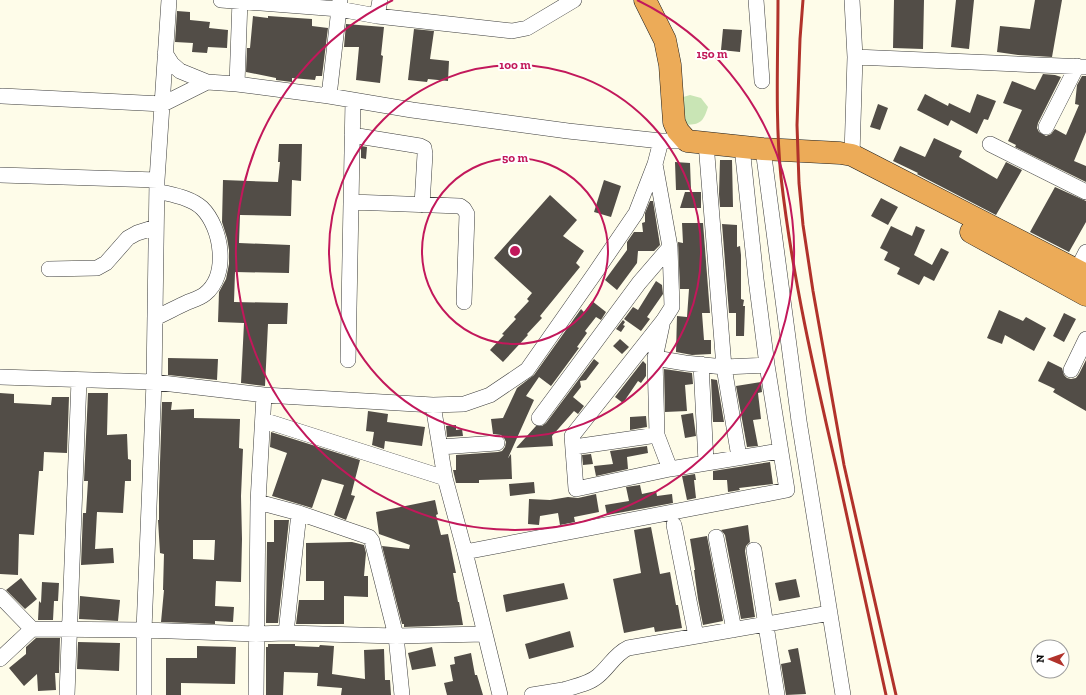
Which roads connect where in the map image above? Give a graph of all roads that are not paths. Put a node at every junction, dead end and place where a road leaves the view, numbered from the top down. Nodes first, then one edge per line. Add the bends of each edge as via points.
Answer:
1 (169, 0) edge
2 (221, 0) edge
3 (380, 0) edge
4 (574, 0) edge
5 (645, 0) edge
6 (756, 0) edge
7 (852, 0) edge
8 (240, 1) edge
9 (339, 5) edge
10 (377, 16) junction
11 (165, 53) junction
12 (855, 57) junction
13 (1082, 67) edge
14 (762, 81) dead end
15 (207, 82) junction
16 (237, 84) junction
17 (2, 96) dead end
18 (329, 96) junction
19 (353, 100) junction
20 (163, 104) junction
21 (1046, 127) dead end
22 (352, 135) junction
23 (661, 141) junction
24 (696, 142) junction
25 (990, 144) dead end
26 (753, 148) junction
27 (826, 153) junction
28 (852, 156) junction
29 (655, 164) junction
30 (0, 176) edge
31 (157, 185) junction
32 (1086, 192) edge
33 (351, 202) junction
34 (422, 205) junction
35 (156, 227) junction
36 (670, 247) junction
37 (1083, 266) edge
38 (49, 269) dead end
39 (1086, 295) edge
40 (464, 302) dead end
41 (155, 318) junction
42 (663, 321) junction
43 (1086, 339) edge
44 (655, 358) junction
45 (348, 360) dead end
46 (701, 364) junction
47 (767, 365) junction
48 (724, 367) junction
49 (1071, 370) dead end
50 (0, 377) edge
51 (79, 380) junction
52 (154, 382) junction
53 (264, 395) junction
54 (433, 405) junction
55 (540, 418) dead end
56 (263, 420) junction
57 (657, 435) junction
58 (497, 443) dead end
59 (440, 447) junction
60 (574, 447) junction
61 (780, 451) junction
62 (739, 457) junction
63 (706, 462) junction
64 (670, 469) junction
65 (445, 478) junction
66 (258, 502) junction
67 (299, 513) junction
68 (674, 525) dead end
69 (716, 537) dead end
70 (754, 550) dead end
71 (465, 552) junction
72 (0, 596) edge
73 (830, 613) junction
74 (766, 625) junction
75 (32, 629) junction
76 (70, 630) junction
77 (144, 630) junction
78 (734, 630) junction
79 (286, 633) junction
80 (256, 634) junction
81 (485, 634) junction
82 (396, 636) junction
83 (696, 636) junction
84 (0, 659) edge
85 (564, 693) edge
86 (67, 695) edge
87 (144, 695) edge
88 (256, 695) edge
89 (402, 695) edge
90 (500, 695) edge
91 (532, 695) edge
92 (777, 695) edge
93 (843, 695) edge

1 - 11 street
2 - 8 street
3 - 10 street
4 - 10 street via 526,28 512,31
5 - 24 highway via 665,40 670,65 674,122 678,131
6 - 14 street
7 - 12 street
8 - 9 street
8 - 16 street
9 - 10 street
9 - 18 street
11 - 15 street via 180,72
11 - 20 street
12 - 13 street
12 - 28 street
13 - 21 street
15 - 16 street
15 - 20 street
16 - 18 street
17 - 20 street
18 - 19 street
19 - 22 street
19 - 23 street via 561,130
20 - 31 street
22 - 33 street
22 - 34 street via 424,148
23 - 24 street
23 - 29 street
24 - 26 highway
24 - 48 street
25 - 32 street
26 - 27 highway
26 - 47 street via 756,280
26 - 73 street
27 - 28 highway
27 - 39 highway via 837,166 856,172
28 - 37 highway
29 - 36 street
29 - 54 street via 636,213 527,370 490,395 464,404
30 - 31 street
31 - 35 street
31 - 41 street via 202,208 214,223 220,240 220,258 218,273 204,295
33 - 34 street
33 - 45 street
34 - 40 street via 460,206 467,214
35 - 38 street via 137,232 128,238 106,263 98,268
35 - 41 street
36 - 42 street via 672,307
36 - 55 street via 639,283
41 - 52 street
42 - 44 street
42 - 60 street via 572,436
43 - 49 street
44 - 46 street
44 - 57 street
46 - 48 street
46 - 63 street
47 - 48 street
47 - 61 street
48 - 62 street
50 - 51 street
51 - 52 street
51 - 76 street
52 - 53 street
52 - 77 street
53 - 54 street
53 - 56 street
54 - 59 street
56 - 65 street
56 - 66 street
57 - 60 street
57 - 64 street
58 - 59 street
59 - 65 street
60 - 64 street via 576,489
61 - 62 street
61 - 71 street via 787,490
62 - 63 street
63 - 64 street
65 - 71 street
66 - 67 street
66 - 80 street
67 - 79 street
67 - 82 street via 369,537
68 - 83 street
69 - 78 street
70 - 74 street
71 - 81 street
72 - 75 street
73 - 74 street
73 - 93 street
74 - 78 street
74 - 92 street
75 - 76 street
75 - 84 street
76 - 77 street
76 - 86 street
77 - 80 street
77 - 87 street
78 - 83 street
79 - 80 street
79 - 82 street
80 - 88 street
81 - 82 street
81 - 90 street
82 - 89 street
83 - 85 street via 628,648 618,654 597,677
85 - 91 street

